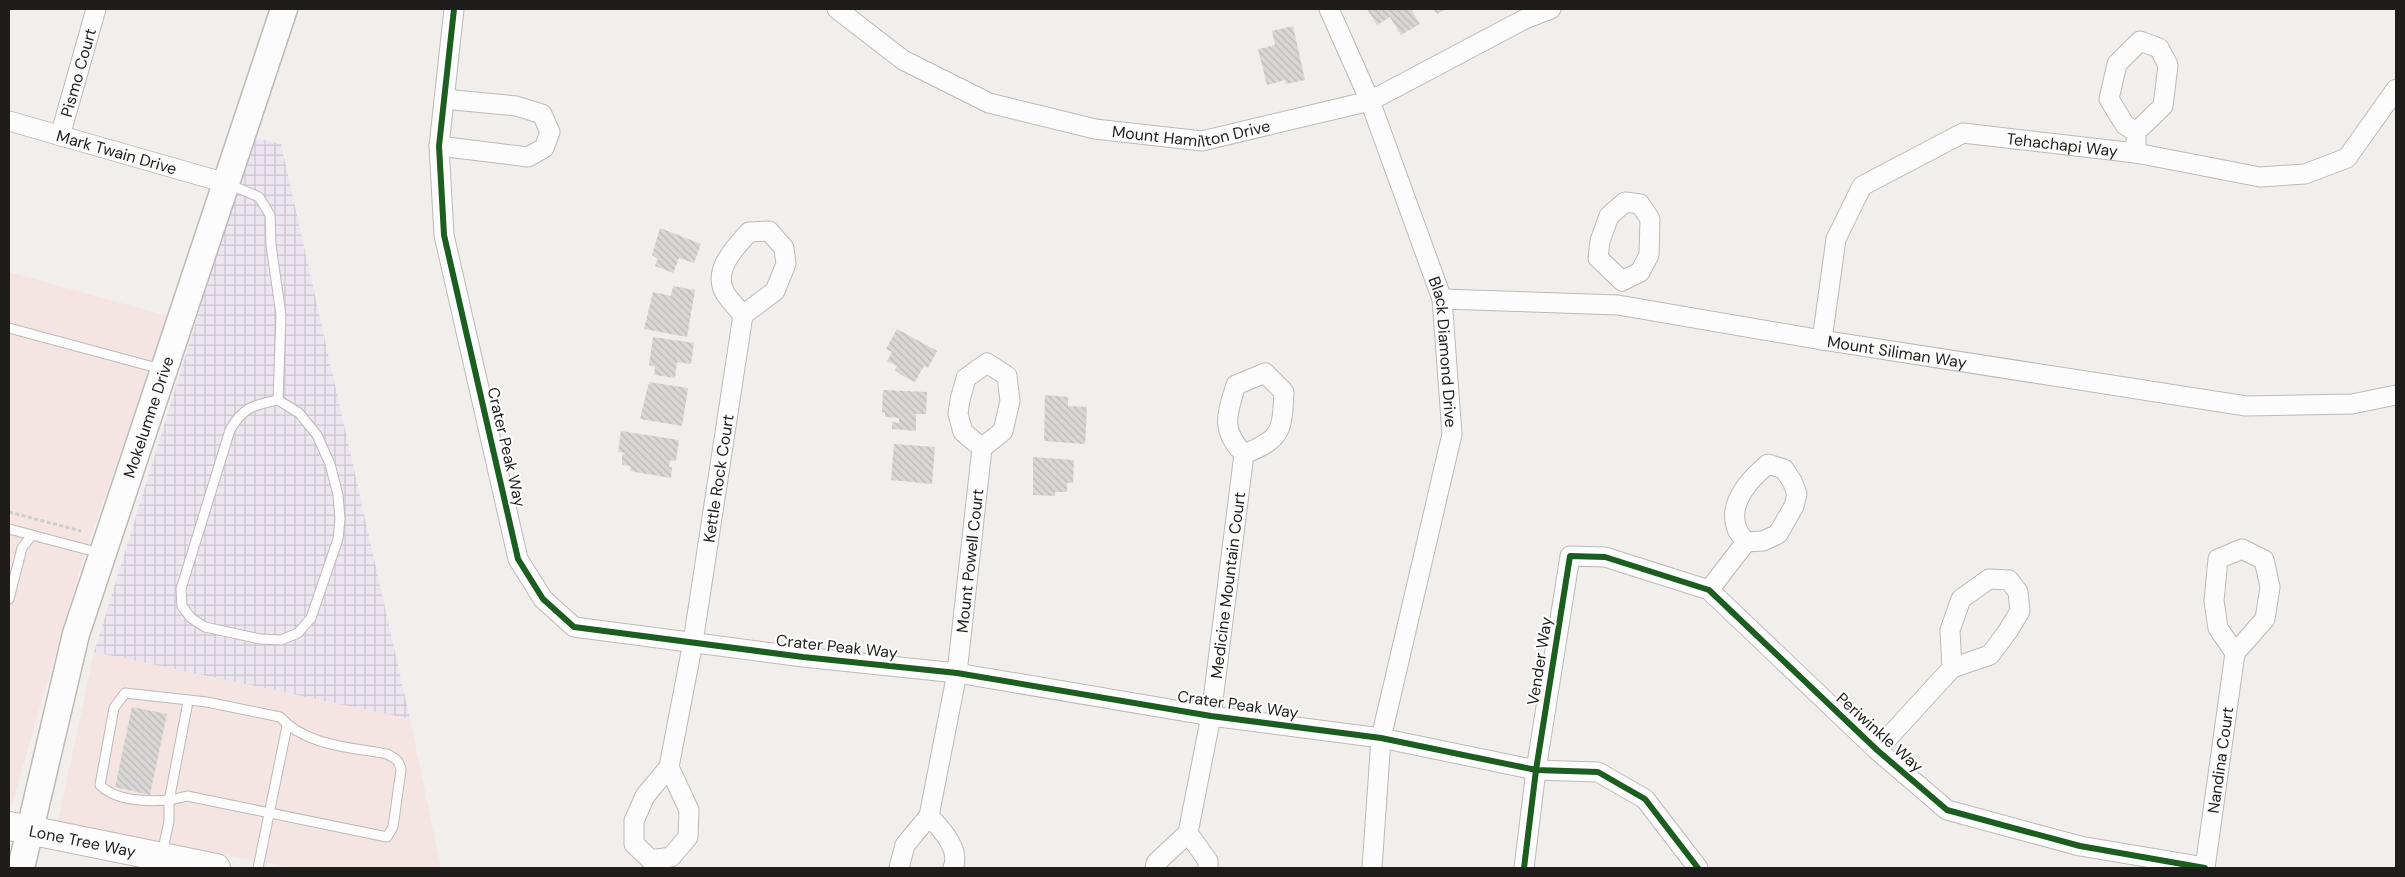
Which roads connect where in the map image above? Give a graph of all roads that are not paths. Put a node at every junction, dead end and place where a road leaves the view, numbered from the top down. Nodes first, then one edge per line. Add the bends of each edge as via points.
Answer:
1 (96, 9) edge
2 (284, 9) edge
3 (454, 9) edge
4 (837, 9) edge
5 (1329, 9) edge
6 (1551, 9) edge
7 (2396, 89) edge
8 (444, 99) junction
9 (1370, 101) junction
10 (9, 122) edge
11 (2136, 132) dead end
12 (60, 136) junction
13 (439, 146) junction
14 (2136, 153) junction
15 (226, 183) junction
16 (1622, 280) dead end
17 (1442, 299) junction
18 (1618, 305) junction
19 (743, 315) dead end
20 (9, 328) edge
21 (1822, 340) junction
22 (164, 370) junction
23 (2396, 395) edge
24 (278, 400) junction
25 (982, 448) dead end
26 (1244, 454) dead end
27 (9, 529) edge
28 (32, 535) junction
29 (1746, 542) dead end
30 (103, 554) junction
31 (1570, 556) joint
32 (1709, 590) junction
33 (9, 599) edge
34 (693, 642) junction
35 (2235, 653) junction
36 (1952, 668) junction
37 (957, 673) junction
38 (188, 702) junction
39 (1211, 716) junction
40 (288, 726) junction
41 (1382, 738) junction
42 (1878, 750) junction
43 (669, 767) dead end
44 (1536, 770) junction
45 (169, 801) junction
46 (268, 814) junction
47 (930, 816) junction
48 (19, 829) edge
49 (1188, 833) junction
50 (161, 858) junction
51 (21, 868) edge
52 (216, 868) edge
53 (258, 868) edge
54 (899, 868) edge
55 (953, 868) edge
56 (1155, 868) edge
57 (1208, 868) edge
58 (1372, 868) edge
59 (1524, 868) edge
60 (1698, 868) edge
61 (2205, 868) edge

1 - 12 street, Pismo Court
2 - 15 street, Mokelumne Drive
3 - 8 street, Crater Peak Way
4 - 9 street, Mount Hamilton Drive via 903,60 990,103 1095,129 1202,141
5 - 9 street, Black Diamond Drive
6 - 9 street, Mount Hamilton Drive via 1525,19
7 - 14 street, Tehachapi Way via 2347,158 2305,174 2260,177
8 - 13 street, Crater Peak Way
8 - 13 street via 516,106 542,114 550,132 544,148 528,157
9 - 17 street, Black Diamond Drive
10 - 12 street, Mark Twain Drive
11 - 14 street
12 - 15 street, Mark Twain Drive
13 - 34 street, Crater Peak Way via 444,235 518,559 543,599 574,627
14 - 21 street, Tehachapi Way via 1963,132 1862,186 1836,239
15 - 22 street, Mokelumne Drive
15 - 24 lane via 259,197 270,215 281,315
16 - 18 street
17 - 18 street, Mount Siliman Way
17 - 41 street, Black Diamond Drive via 1452,434
18 - 21 street, Mount Siliman Way
19 - 34 street, Kettle Rock Court
20 - 22 lane
21 - 23 street, Mount Siliman Way via 2246,406 2352,404
22 - 30 street, Mokelumne Drive
24 - 24 lane via 299,413 317,435 330,464 340,519 338,538 311,618 298,632 281,640 260,639 205,627 191,618 182,606 180,589 230,430 238,416 254,404
25 - 37 street, Mount Powell Court
26 - 39 street, Medicine Mountain Court
27 - 28 lane
28 - 30 lane
28 - 33 lane via 22,548
29 - 32 street
30 - 48 street, Mokelumne Drive
31 - 32 street, Periwinkle Way via 1605,557
31 - 44 street, Vender Way
32 - 42 street, Periwinkle Way
34 - 37 street, Crater Peak Way
34 - 43 street, Kettle Rock Court
35 - 35 street via 2266,618 2270,587 2264,560 2242,548 2218,559 2214,601 2218,628
35 - 61 street, Nandina Court
36 - 36 street via 1990,655 2008,631 2020,610 2018,592 2009,580 1989,579 1961,599 1950,630
36 - 42 street
37 - 39 street, Crater Peak Way
37 - 47 street, Mount Powell Court
38 - 40 lane via 207,702 280,717
38 - 45 lane
38 - 45 lane via 125,693 114,708 100,784 107,792 151,802
39 - 41 street, Crater Peak Way
39 - 49 street, Medicine Mountain Court
40 - 46 lane
40 - 46 lane via 306,738 395,758 401,770 393,827 387,837
41 - 44 street, Crater Peak Way
41 - 58 street, Black Diamond Drive
42 - 61 street, Periwinkle Way via 1947,810 2080,846
44 - 59 street, Vender Way
44 - 60 street, Crater Peak Way via 1598,772 1645,799
45 - 46 lane via 187,796
45 - 50 lane via 169,821
46 - 53 lane
47 - 54 street via 905,845
47 - 55 street via 949,837
48 - 50 main road, Lone Tree Way
48 - 51 street, Mokelumne Drive
49 - 56 street via 1156,863
49 - 57 street via 1208,862
50 - 52 main road, Lone Tree Way

